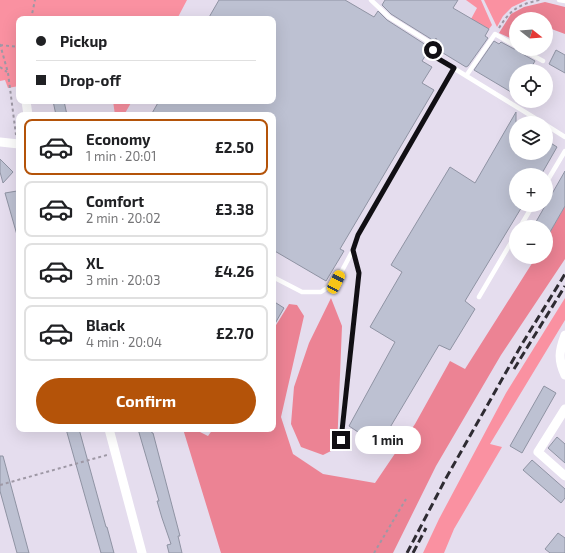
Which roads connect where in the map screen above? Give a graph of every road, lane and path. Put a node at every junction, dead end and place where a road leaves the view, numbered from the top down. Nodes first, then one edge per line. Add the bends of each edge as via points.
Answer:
1 (34, 0) edge
2 (371, 0) edge
3 (540, 0) edge
4 (559, 0) edge
5 (565, 1) edge
6 (31, 16) edge
7 (495, 34) junction
8 (509, 42) edge
9 (0, 45) edge
10 (16, 47) edge
11 (534, 56) edge
12 (543, 61) dead end
13 (0, 67) edge
14 (454, 68) junction
15 (8, 73) junction
16 (466, 76) junction
17 (532, 116) edge
18 (16, 129) edge
19 (553, 129) edge
20 (565, 136) edge
21 (0, 142) edge
22 (16, 143) edge
23 (565, 151) edge
24 (553, 171) edge
25 (509, 246) edge
26 (353, 250) junction
27 (276, 279) edge
28 (479, 297) dead end
29 (565, 335) edge
30 (565, 375) edge
31 (565, 409) edge
32 (110, 432) edge
33 (341, 440) dead end
34 (115, 453) junction
35 (565, 476) edge
36 (0, 485) edge
37 (406, 499) dead end
38 (142, 553) edge
39 (374, 553) edge

1 - 6 path
2 - 14 lane via 390,17 429,42 437,58
3 - 7 path via 517,7 506,17
4 - 5 lane
7 - 8 lane
7 - 16 lane
9 - 10 path
9 - 15 path
11 - 12 lane
13 - 15 path
14 - 16 lane
14 - 26 lane via 358,235
15 - 18 path
16 - 17 lane
19 - 20 lane
21 - 22 street
23 - 24 lane
25 - 28 lane
26 - 27 lane via 336,282 321,292 302,292
26 - 33 lane via 359,273
29 - 30 street via 560,351 560,365
31 - 35 street via 538,452
32 - 34 street
34 - 36 path
34 - 38 street
37 - 39 path

